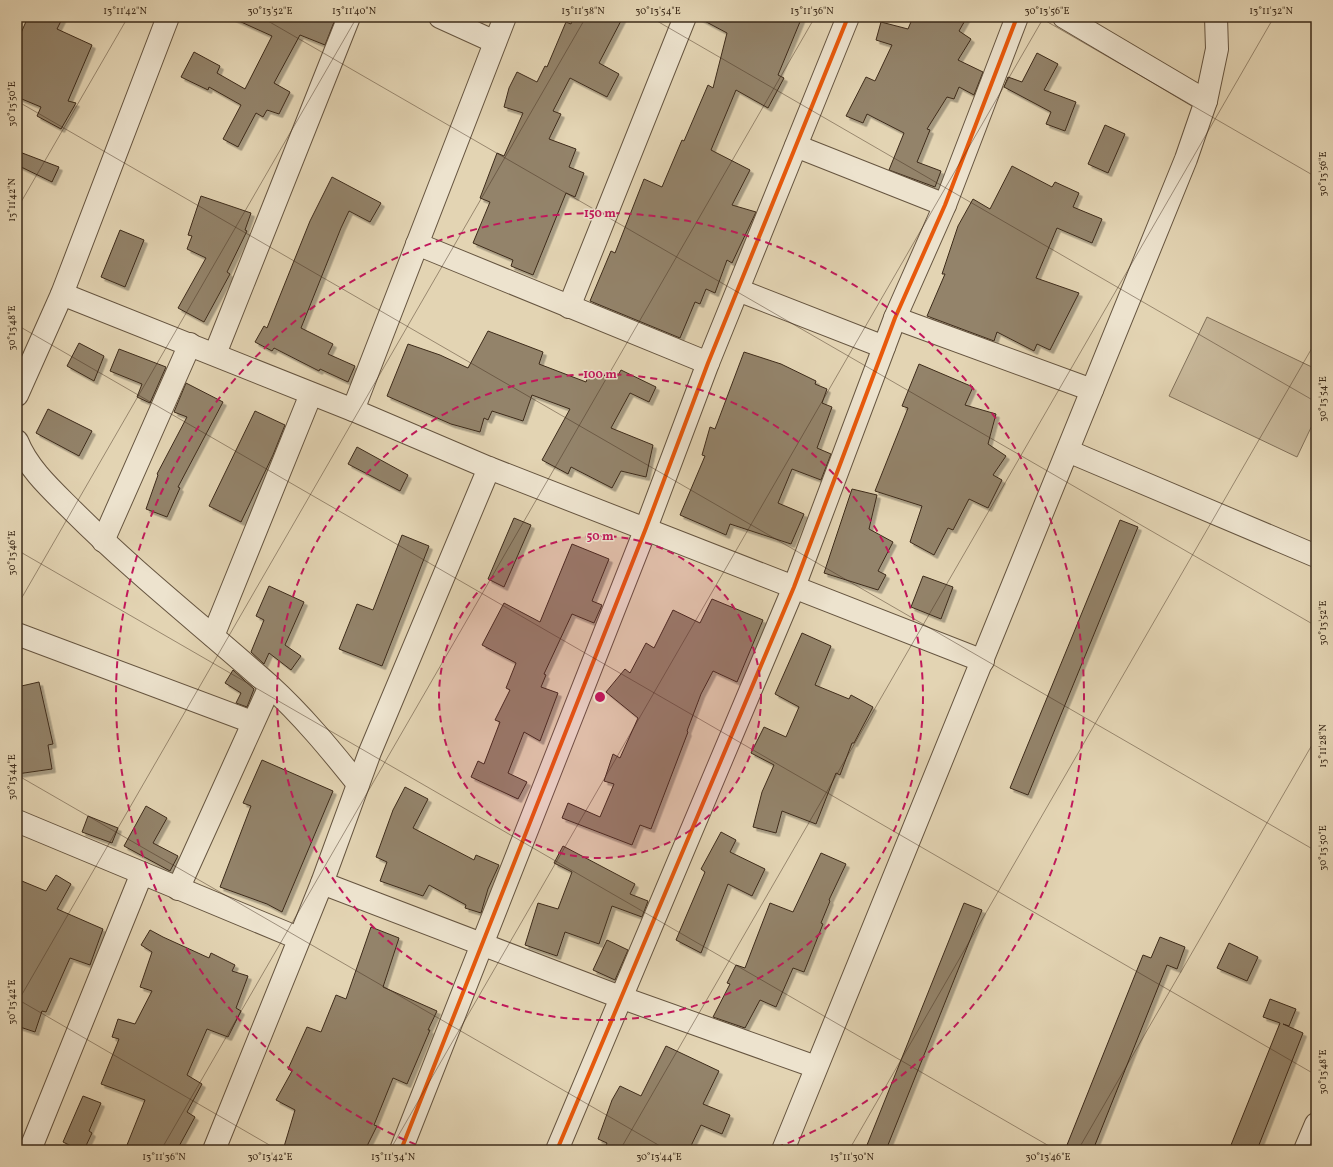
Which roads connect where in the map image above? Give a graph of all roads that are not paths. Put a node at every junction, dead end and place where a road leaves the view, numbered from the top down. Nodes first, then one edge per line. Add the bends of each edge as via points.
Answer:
1 (168, 17) edge
2 (349, 17) edge
3 (440, 17) edge
4 (505, 17) edge
5 (685, 17) edge
6 (848, 17) edge
7 (1017, 17) edge
8 (1064, 17) edge
9 (1216, 17) edge
10 (495, 42) junction
11 (1206, 101) junction
12 (796, 146) junction
13 (945, 205) junction
14 (417, 244) junction
15 (738, 290) junction
16 (62, 294) junction
17 (569, 307) junction
18 (895, 318) junction
19 (190, 344) junction
20 (884, 347) junction
21 (215, 354) junction
22 (708, 363) junction
23 (22, 369) edge
24 (1092, 390) junction
25 (311, 394) junction
26 (17, 395) edge
27 (353, 410) junction
28 (17, 441) edge
29 (1068, 451) junction
30 (489, 468) junction
31 (646, 528) junction
32 (103, 541) junction
33 (1316, 556) edge
34 (794, 587) junction
35 (17, 634) edge
36 (213, 636) junction
37 (983, 661) junction
38 (270, 686) junction
39 (252, 722) junction
40 (358, 784) junction
41 (17, 821) edge
42 (142, 873) junction
43 (322, 883) junction
44 (178, 889) junction
45 (298, 938) junction
46 (483, 945) junction
47 (620, 997) junction
48 (816, 1067) junction
49 (1316, 1124) edge
50 (30, 1150) edge
51 (214, 1150) edge
52 (401, 1150) edge
53 (557, 1150) edge
54 (783, 1150) edge
55 (1305, 1150) edge

1 - 16 street
2 - 21 street
3 - 10 street
4 - 10 street
5 - 17 street
6 - 12 street
7 - 13 street
8 - 11 street
9 - 11 street via 1217,49
10 - 14 street
11 - 24 street via 1186,159
12 - 13 street
12 - 15 street
13 - 18 street
14 - 17 street
14 - 27 street
15 - 20 street
15 - 22 street
16 - 19 street
16 - 23 street
17 - 22 street
18 - 20 street
18 - 24 street
19 - 21 street
19 - 32 street
20 - 34 street
21 - 25 street
22 - 31 street
23 - 26 street
24 - 29 street
25 - 27 street
25 - 36 street
27 - 30 street
28 - 32 street via 23,456 31,466
29 - 33 street
29 - 37 street
30 - 31 street
30 - 40 street
31 - 34 street
31 - 46 street
32 - 36 street
34 - 37 street
34 - 47 street
35 - 39 street
36 - 38 street
37 - 48 street
38 - 39 street
38 - 40 street via 300,715
39 - 44 street
40 - 43 street
41 - 42 street
42 - 44 street
42 - 50 street
43 - 45 street
43 - 46 street
44 - 45 street
45 - 51 street
46 - 47 street
46 - 52 street
47 - 48 street
47 - 53 street
48 - 54 street
49 - 55 street

